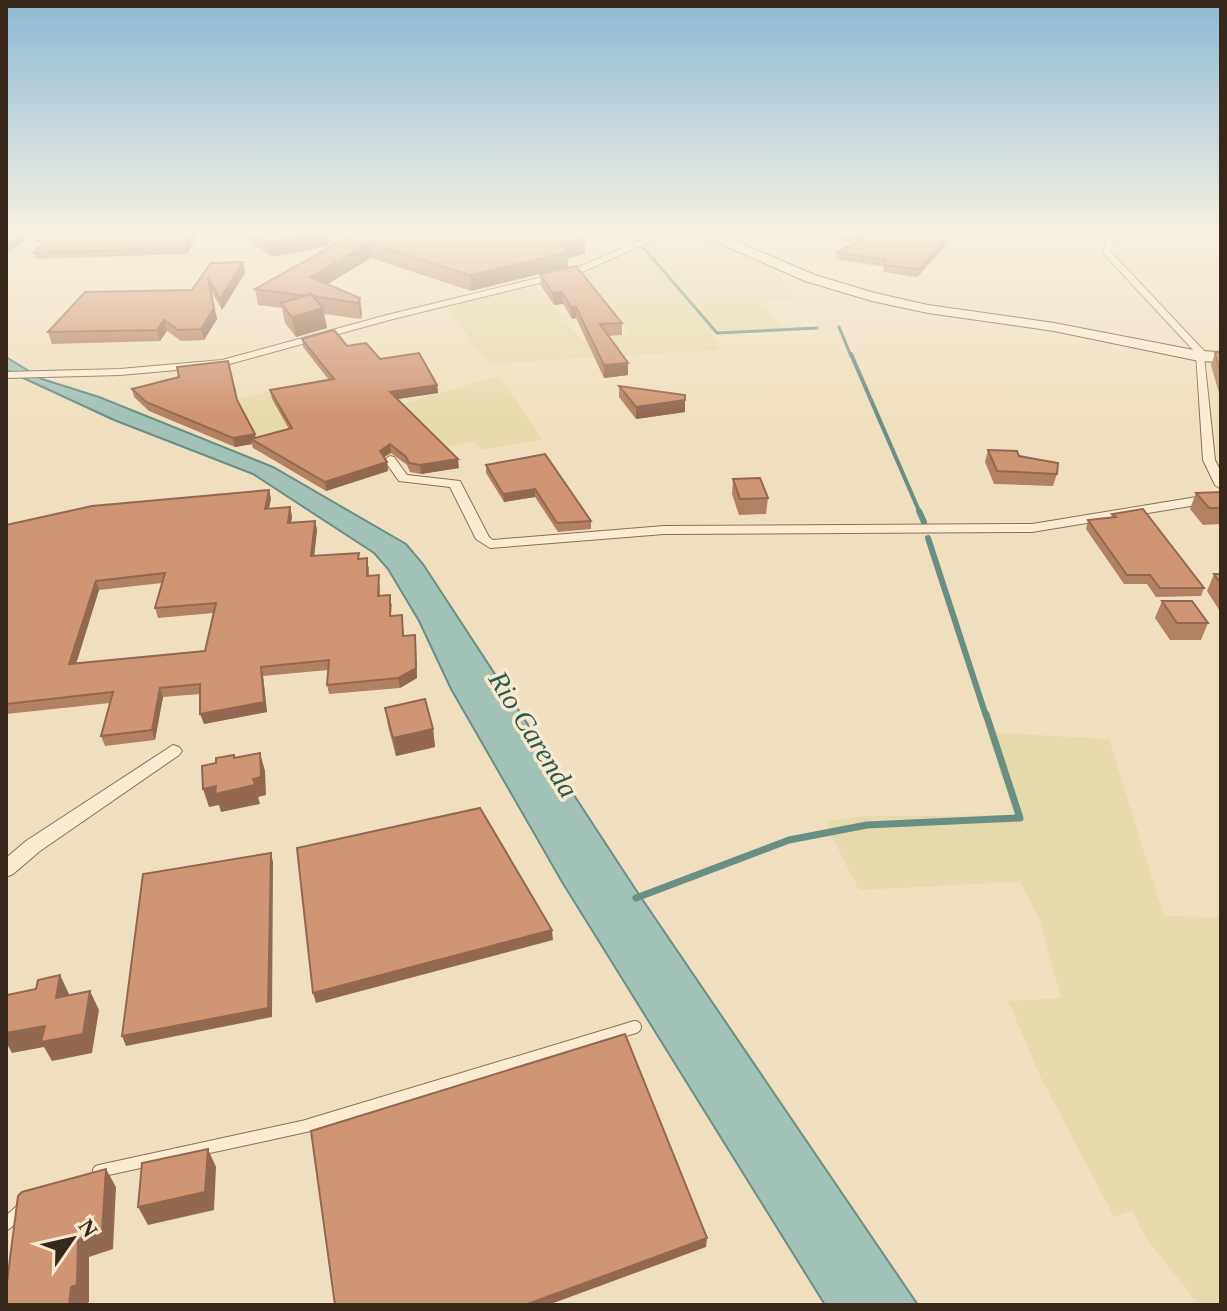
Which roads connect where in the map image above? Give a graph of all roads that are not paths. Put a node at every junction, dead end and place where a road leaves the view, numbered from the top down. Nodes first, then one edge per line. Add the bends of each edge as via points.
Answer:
1 (487, 293) edge
2 (860, 293) edge
3 (1145, 293) edge
4 (1199, 356) junction
5 (1221, 357) edge
6 (6, 375) edge
7 (390, 460) edge
8 (1221, 485) edge
9 (1221, 497) edge
10 (173, 751) dead end
11 (6, 869) edge
12 (635, 1027) dead end
13 (85, 1175) edge
14 (30, 1202) edge
15 (6, 1224) edge

1 - 6 street via 222,363
2 - 4 main road
3 - 4 street
4 - 5 main road
4 - 8 street via 1209,460
7 - 9 street via 403,478 455,484 490,544 664,530 1032,528
10 - 11 street
12 - 13 lane via 306,1126
14 - 15 lane

